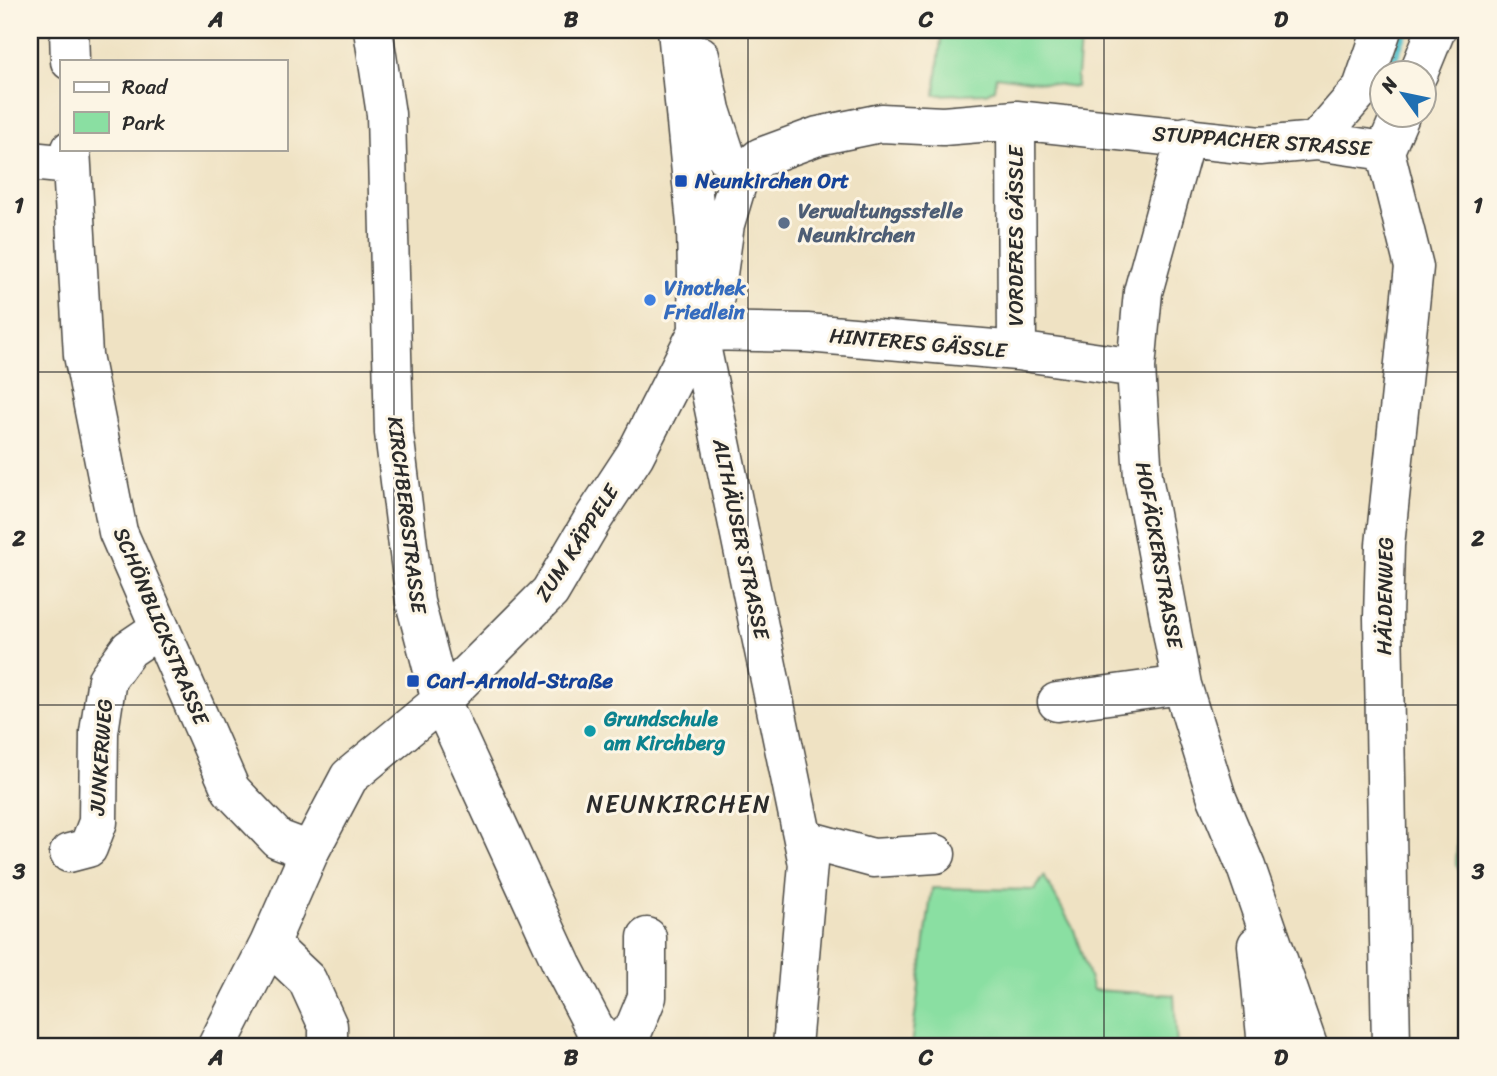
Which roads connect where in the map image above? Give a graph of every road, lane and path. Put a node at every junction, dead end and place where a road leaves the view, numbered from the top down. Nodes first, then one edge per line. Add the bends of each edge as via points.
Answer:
1 (69, 30) edge
2 (373, 30) edge
3 (677, 30) edge
4 (697, 30) edge
5 (1382, 30) edge
6 (1436, 30) edge
7 (70, 60) edge
8 (1424, 60) edge
9 (1016, 120) junction
10 (1394, 130) edge
11 (1185, 136) junction
12 (1316, 141) junction
13 (1385, 151) junction
14 (71, 157) edge
15 (30, 160) edge
16 (740, 174) junction
17 (698, 331) junction
18 (1017, 351) junction
19 (1136, 368) junction
20 (160, 628) junction
21 (1182, 685) junction
22 (441, 701) junction
23 (1057, 702) dead end
24 (803, 839) junction
25 (310, 851) junction
26 (69, 853) dead end
27 (936, 854) dead end
28 (1246, 867) junction
29 (647, 937) dead end
30 (269, 944) junction
31 (217, 1046) edge
32 (328, 1046) edge
33 (604, 1046) edge
34 (612, 1046) edge
35 (792, 1046) edge
36 (1267, 1046) edge
37 (1308, 1046) edge
38 (1391, 1046) edge

1 - 7 street
2 - 22 street, KIRCHBERGSTRASSE via 386,114 394,433 415,602
3 - 17 street, ALTHÄUSER STRASSE via 696,224
4 - 16 street via 715,121 726,156
5 - 12 street via 1362,88
6 - 8 street
9 - 11 street, STUPPACHER STRASSE
9 - 16 street, STUPPACHER STRASSE via 943,126 881,123 818,136 761,157
9 - 18 street, VORDERES GÄSSLE
10 - 13 street, STUPPACHER STRASSE
11 - 12 street, STUPPACHER STRASSE via 1260,146
11 - 19 street, HOFÄCKERSTRASSE via 1143,292
12 - 13 street, STUPPACHER STRASSE
13 - 38 street, HÄLDENWEG via 1414,267 1385,545 1382,618
14 - 15 street
14 - 20 street, SCHÖNBLICKSTRASSE via 85,368 118,532
16 - 17 street, ZUM KÄPPELE via 724,224 713,310
17 - 18 street, HINTERES GÄSSLE via 807,333
17 - 22 street, ZUM KÄPPELE via 635,455 550,592
17 - 24 street, ALTHÄUSER STRASSE
18 - 19 street, HINTERES GÄSSLE
19 - 21 street, HOFÄCKERSTRASSE via 1143,477
20 - 25 street, SCHÖNBLICKSTRASSE via 231,790 278,839
20 - 26 street, JUNKERWEG via 128,649 107,678 99,732 98,822 88,848
21 - 23 street
21 - 28 street, HOFÄCKERSTRASSE via 1217,798
22 - 25 street, ZUM KÄPPELE via 349,777
22 - 33 street, KIRCHBERGSTRASSE via 538,915
24 - 27 street via 873,858
24 - 35 street, ALTHÄUSER STRASSE via 808,864
25 - 30 street
28 - 36 street, HOFÄCKERSTRASSE
28 - 37 street, HOFÄCKERSTRASSE
29 - 34 street via 647,997 633,1031
30 - 31 street
30 - 32 street via 307,980 328,1026

